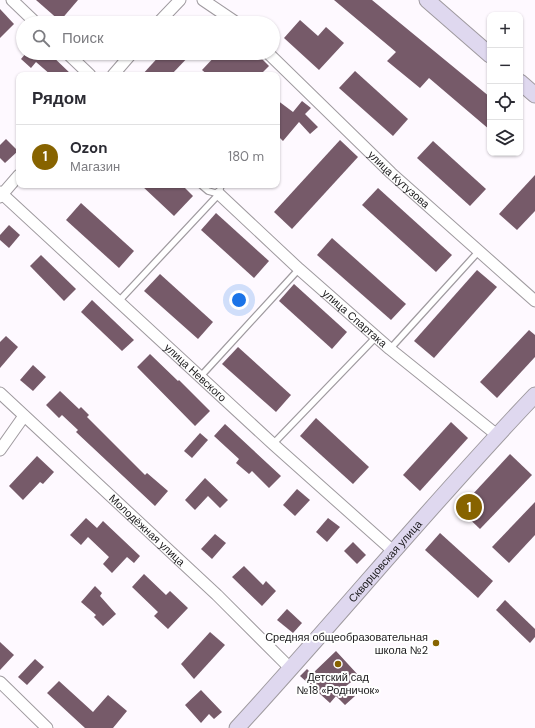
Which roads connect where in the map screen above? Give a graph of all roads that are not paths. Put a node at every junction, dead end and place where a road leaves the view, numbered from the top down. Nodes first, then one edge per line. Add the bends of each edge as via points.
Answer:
1 (12, 0) edge
2 (180, 0) edge
3 (203, 0) edge
4 (427, 0) edge
5 (29, 16) edge
6 (165, 16) edge
7 (227, 16) edge
8 (487, 52) edge
9 (74, 60) edge
10 (126, 60) edge
11 (275, 60) edge
12 (87, 72) edge
13 (116, 72) edge
14 (522, 84) edge
15 (535, 95) edge
16 (16, 178) edge
17 (204, 188) edge
18 (220, 190) edge
19 (1, 194) edge
20 (479, 251) junction
21 (299, 269) junction
22 (119, 301) junction
23 (535, 301) edge
24 (376, 337) junction
25 (390, 349) junction
26 (200, 377) junction
27 (0, 393) edge
28 (535, 395) edge
29 (24, 416) junction
30 (497, 435) junction
31 (273, 444) junction
32 (0, 450) edge
33 (392, 551) junction
34 (292, 669) junction
35 (0, 682) edge
36 (47, 728) edge
37 (237, 728) edge

1 - 5 street
2 - 6 street
3 - 7 street
4 - 8 street
9 - 12 street
10 - 13 street
11 - 20 street, улица Кутузова via 391,173
14 - 15 street
16 - 19 street
17 - 18 lane via 208,191
18 - 21 street, улица Спартака
18 - 22 lane
19 - 22 street, улица Невского
20 - 23 street, улица Кутузова
20 - 25 lane
21 - 24 street, улица Спартака
21 - 26 lane
22 - 26 street, улица Невского
24 - 25 street, улица Спартака
24 - 31 lane
25 - 30 street, улица Спартака
26 - 31 street, улица Невского
27 - 29 street, Молодёжная улица
28 - 30 street, Скворцовская улица
29 - 32 street
29 - 34 street, Молодёжная улица via 218,596
30 - 33 street, Скворцовская улица
31 - 33 street, улица Невского
33 - 34 street, Скворцовская улица
34 - 37 street, Скворцовская улица
35 - 36 street

